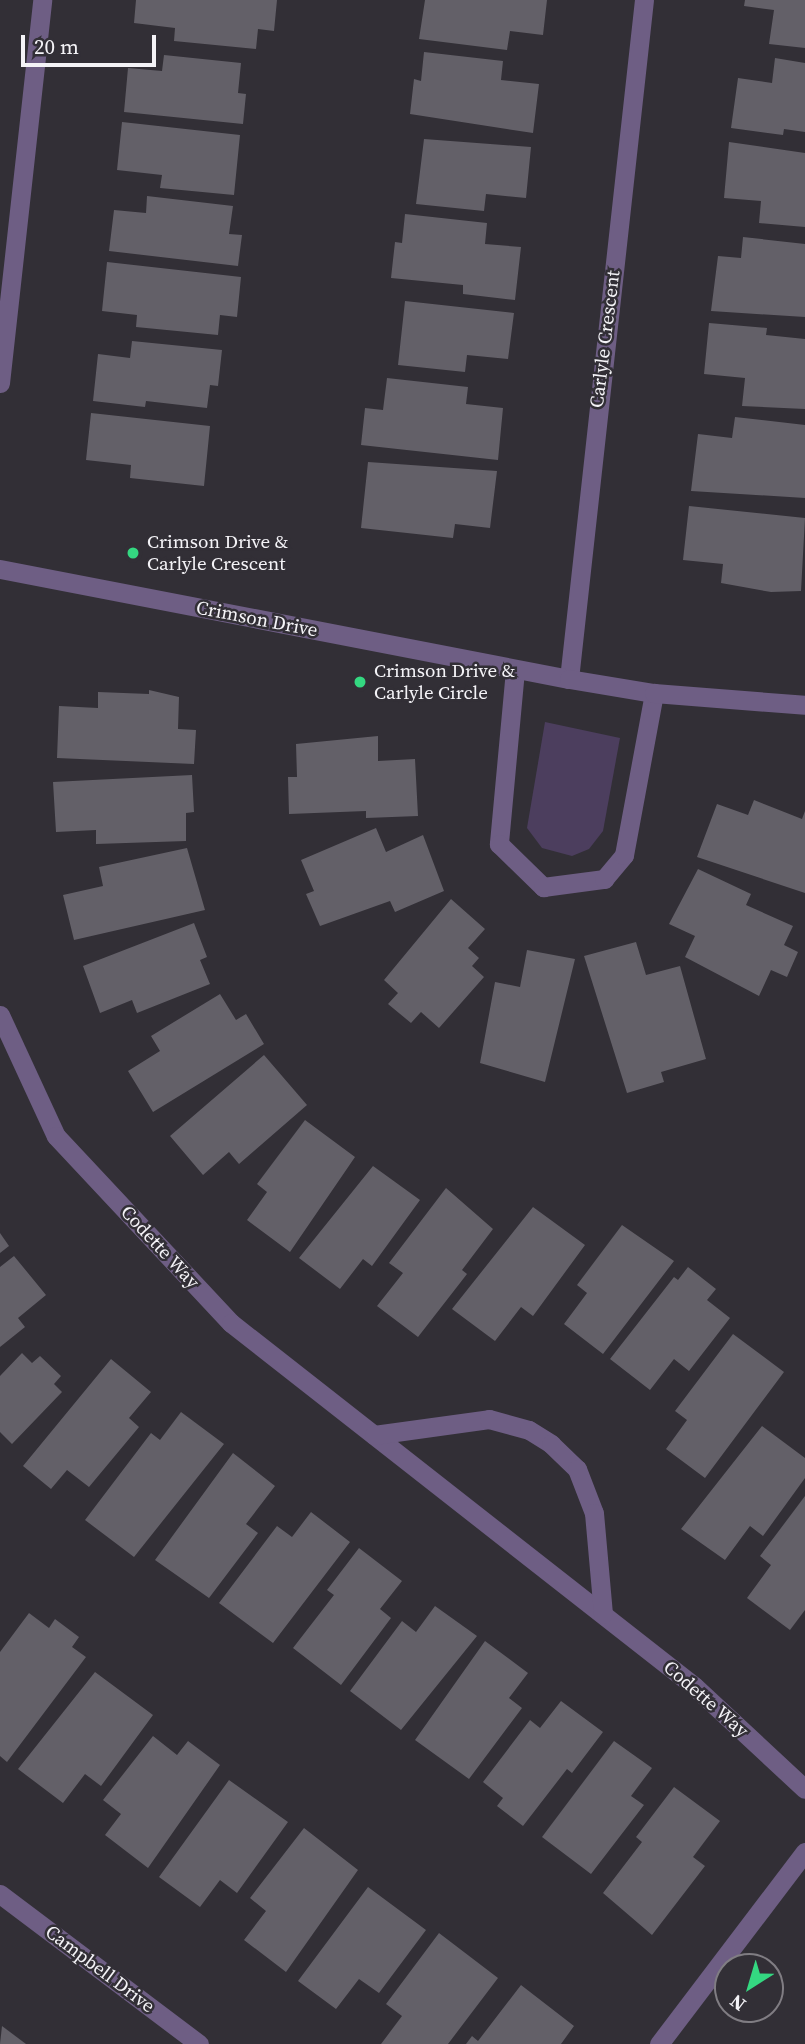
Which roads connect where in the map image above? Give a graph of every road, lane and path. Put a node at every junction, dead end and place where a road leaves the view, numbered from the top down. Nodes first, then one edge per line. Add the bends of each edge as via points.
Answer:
1 (42, 0) edge
2 (644, 0) edge
3 (0, 383) edge
4 (0, 569) edge
5 (515, 670) junction
6 (569, 679) junction
7 (654, 693) junction
8 (805, 705) edge
9 (0, 1015) edge
10 (374, 1435) junction
11 (603, 1614) junction
12 (805, 1789) edge
13 (805, 1852) edge
14 (0, 1894) edge
15 (199, 2044) edge
16 (659, 2044) edge

1 - 3 street
2 - 6 street, Carlyle Crescent
4 - 5 street, Crimson Drive
5 - 6 street, Crimson Drive
5 - 7 street via 499,844 543,887 604,879 624,855
6 - 7 street, Crimson Drive
7 - 8 street, Crimson Drive
9 - 10 street, Codette Way via 56,1136 231,1323
10 - 11 street, Codette Way
10 - 11 street via 489,1419 529,1430 551,1444 577,1469 594,1513
11 - 12 street, Codette Way via 694,1686
13 - 16 street
14 - 15 street, Campbell Drive

